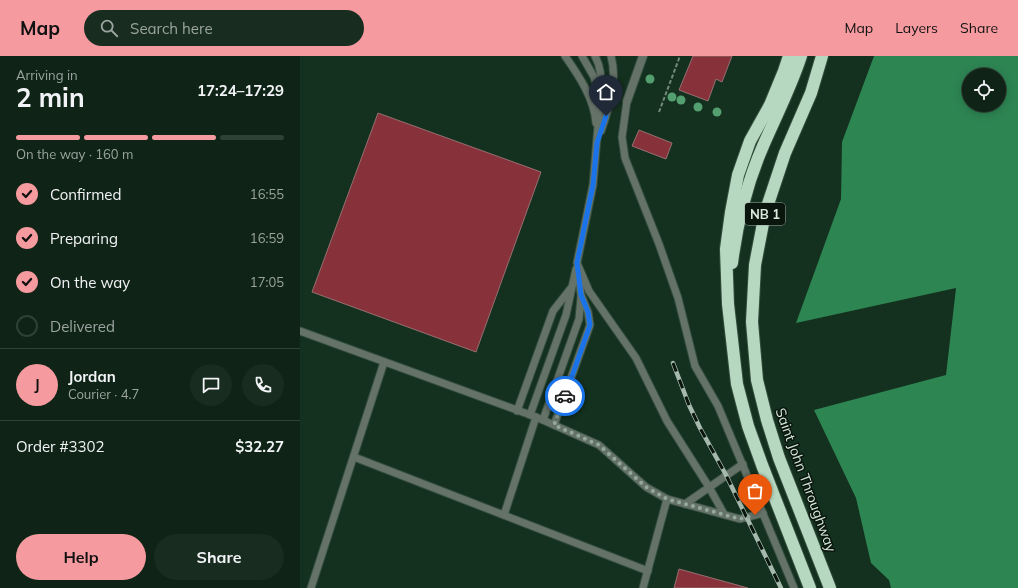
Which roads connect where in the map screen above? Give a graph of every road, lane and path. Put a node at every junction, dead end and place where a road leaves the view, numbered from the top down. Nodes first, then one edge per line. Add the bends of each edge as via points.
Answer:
1 (565, 56) edge
2 (582, 56) edge
3 (595, 56) edge
4 (611, 56) edge
5 (643, 56) edge
6 (680, 56) edge
7 (782, 56) edge
8 (789, 56) edge
9 (801, 56) edge
10 (822, 56) edge
11 (627, 101) joint
12 (600, 102) junction
13 (659, 112) dead end
14 (750, 141) junction
15 (597, 143) junction
16 (577, 263) junction
17 (572, 286) junction
18 (581, 295) junction
19 (728, 304) junction
20 (300, 331) edge
21 (384, 362) junction
22 (517, 411) junction
23 (533, 416) junction
24 (543, 420) junction
25 (554, 425) junction
26 (354, 457) junction
27 (742, 464) junction
28 (708, 487) junction
29 (667, 499) junction
30 (684, 504) junction
31 (724, 514) junction
32 (763, 514) junction
33 (504, 515) junction
34 (648, 571) junction
35 (311, 588) edge
36 (643, 588) edge
37 (794, 588) edge
38 (810, 588) edge
39 (830, 588) edge

1 - 15 lane via 589,96 595,114
2 - 12 lane via 594,77
3 - 12 lane via 602,73
4 - 15 lane via 613,72 610,102
5 - 11 street
6 - 13 path
7 - 14 highway
8 - 14 highway, NB 1 via 770,105
9 - 19 highway, NB 1 via 747,188 738,229
10 - 39 highway, Saint John Throughway / NB 1 via 811,93 784,153 764,220 755,265 752,322 757,380 767,420 779,458
11 - 27 lane via 622,137 626,158 678,298 695,366 718,406
12 - 15 lane
14 - 19 highway, NB 1 via 738,175 731,212 726,250
15 - 16 lane via 593,185
16 - 17 lane
16 - 18 lane
16 - 28 lane via 589,290 636,358 667,421
17 - 22 lane via 553,311
17 - 23 lane via 566,315
18 - 24 lane via 579,319
18 - 25 lane via 590,325
19 - 38 highway, NB 1 via 737,384 748,426
20 - 21 lane
21 - 22 lane
21 - 26 lane
22 - 23 lane
23 - 24 lane
23 - 33 lane
24 - 25 lane
25 - 29 lane via 599,445 646,487
26 - 33 lane
26 - 35 lane
27 - 28 lane
27 - 32 lane
28 - 30 lane
28 - 31 lane
29 - 30 lane
29 - 34 lane
30 - 31 lane
31 - 32 lane via 740,519
32 - 37 lane
33 - 34 lane
34 - 36 lane

